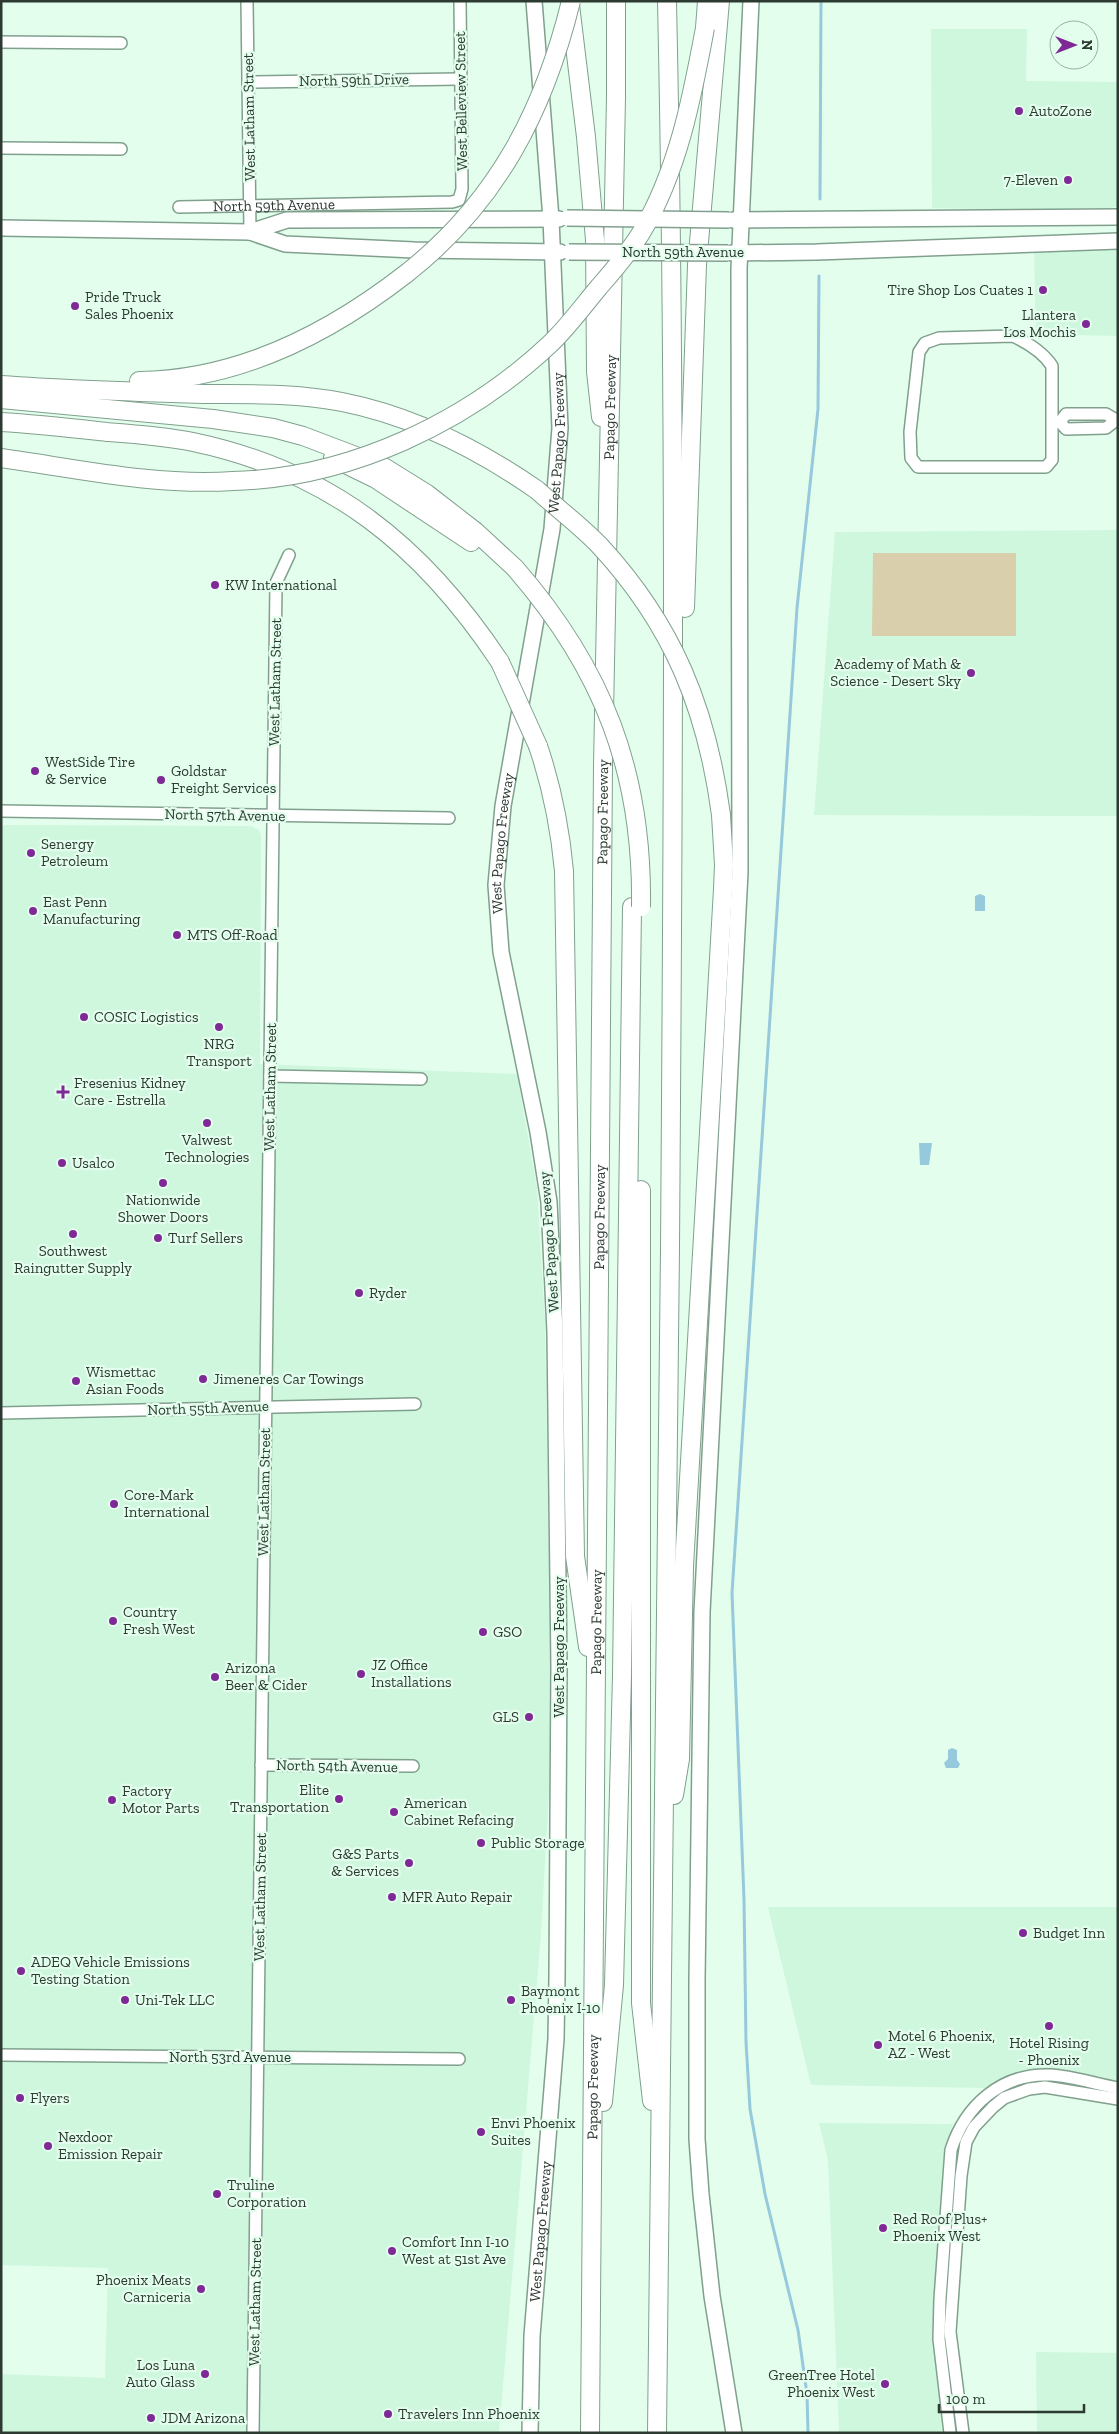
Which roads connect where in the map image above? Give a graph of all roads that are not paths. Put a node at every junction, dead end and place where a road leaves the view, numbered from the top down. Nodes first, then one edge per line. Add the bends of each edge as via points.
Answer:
1 (248, 1) edge
2 (460, 1) edge
3 (534, 1) edge
4 (570, 1) edge
5 (616, 1) edge
6 (667, 1) edge
7 (707, 1) edge
8 (720, 1) edge
9 (751, 1) edge
10 (1, 42) edge
11 (120, 42) dead end
12 (460, 79) junction
13 (249, 82) junction
14 (1, 148) edge
15 (122, 149) dead end
16 (459, 200) joint
17 (250, 205) junction
18 (179, 207) dead end
19 (1118, 218) edge
20 (551, 219) junction
21 (736, 220) junction
22 (1, 228) edge
23 (250, 232) junction
24 (1118, 241) edge
25 (552, 252) junction
26 (735, 253) junction
27 (1, 375) edge
28 (1, 385) edge
29 (1, 399) edge
30 (20, 400) junction
31 (1, 412) edge
32 (1116, 421) edge
33 (1, 422) edge
34 (1056, 422) junction
35 (1, 458) edge
36 (609, 487) junction
37 (289, 555) dead end
38 (1, 811) edge
39 (273, 815) junction
40 (450, 818) dead end
41 (636, 907) junction
42 (673, 913) junction
43 (270, 1076) junction
44 (421, 1078) dead end
45 (415, 1404) dead end
46 (266, 1406) junction
47 (1, 1413) edge
48 (596, 1709) junction
49 (262, 1765) junction
50 (413, 1766) dead end
51 (665, 1852) junction
52 (1, 2055) edge
53 (258, 2058) junction
54 (459, 2059) dead end
55 (1118, 2088) edge
56 (1001, 2093) junction
57 (1118, 2099) edge
58 (661, 2168) junction
59 (592, 2212) junction
60 (253, 2433) edge
61 (530, 2433) edge
62 (590, 2433) edge
63 (657, 2433) edge
64 (734, 2433) edge
65 (950, 2433) edge
66 (963, 2433) edge

1 - 13 street, West Latham Street
2 - 12 street, West Belleview Street
3 - 20 main road, West Papago Freeway
4 - 30 highway, bridge via 562,40 541,98 506,164 457,229 407,273 344,318 272,353 182,378
4 - 36 highway via 591,189 595,240 596,372
5 - 36 highway, Papago Freeway
6 - 42 highway via 673,288
7 - 35 highway, bridge via 705,28 684,127 652,212 630,249 550,344 469,406 425,430 345,462 253,481 149,480
8 - 42 highway via 697,265
9 - 21 main road
10 - 11 street
12 - 13 street, North 59th Drive
12 - 16 street, West Belleview Street via 462,188
13 - 17 street, West Latham Street
14 - 15 street
16 - 17 street, North 59th Avenue
17 - 18 street, North 59th Avenue
17 - 23 street, West Latham Street
19 - 21 main road, North 59th Avenue
20 - 21 main road, North 59th Avenue, bridge
20 - 23 main road, North 59th Avenue via 287,220
20 - 25 main road, West Papago Freeway
21 - 26 main road
22 - 23 main road, North 59th Avenue
23 - 25 main road, North 59th Avenue via 285,244
24 - 26 main road, North 59th Avenue
25 - 26 main road, North 59th Avenue, bridge
25 - 61 main road, West Papago Freeway via 560,400 556,489 548,557 503,806 496,885 501,952 549,1202 555,1332 558,1978 532,2336
26 - 64 main road via 739,269 740,872 702,1612 697,2000 701,2194 712,2296
27 - 30 highway
28 - 30 highway
29 - 30 highway
30 - 31 highway
30 - 33 highway
30 - 41 highway via 260,437 329,456 421,507 512,572 579,674 607,740 618,777 629,840
30 - 48 highway, bridge via 249,457 284,469 355,509 401,543 473,620 500,662 538,746 554,802 564,871 575,1556
30 - 51 highway, bridge via 250,394 340,402 384,413 444,436 498,464 537,490 598,545 650,610 683,668 710,746 721,816 724,865 684,1566 680,1759
32 - 34 street via 1106,414 1066,414
34 - 34 street via 1052,460 1046,467 918,467 911,458 910,432 919,352 925,342 939,338 1013,336 1021,340 1047,358 1052,366
36 - 48 highway, Papago Freeway via 603,766
37 - 39 street, West Latham Street via 276,583
38 - 39 street, North 57th Avenue
39 - 40 street, North 57th Avenue
39 - 43 street, West Latham Street
41 - 58 highway via 641,2003
41 - 59 highway via 614,1985
42 - 51 highway
43 - 44 street
43 - 46 street, West Latham Street
45 - 46 street, North 55th Avenue
46 - 47 street, North 55th Avenue
46 - 49 street, West Latham Street
48 - 59 highway, Papago Freeway
49 - 50 street, North 54th Avenue
49 - 53 street, West Latham Street
51 - 58 highway
52 - 53 street, North 53rd Avenue
53 - 54 street, North 53rd Avenue
53 - 60 street, West Latham Street
55 - 56 street via 1052,2075 1021,2078
56 - 57 street via 1045,2087
56 - 65 street via 987,2094 966,2118 951,2150 940,2323
56 - 66 street via 966,2142 961,2176 950,2332
58 - 63 highway
59 - 62 highway, Papago Freeway

